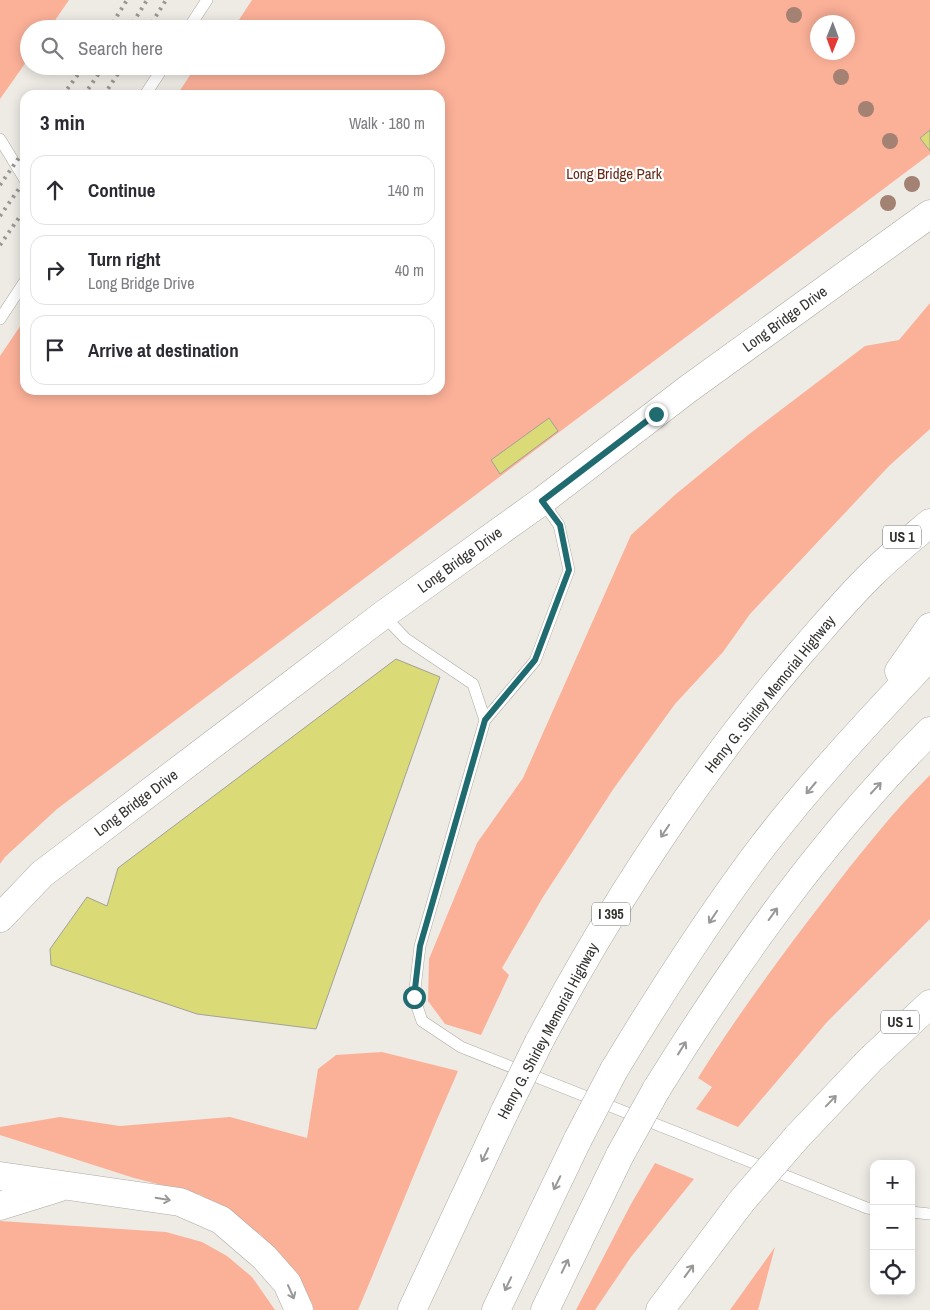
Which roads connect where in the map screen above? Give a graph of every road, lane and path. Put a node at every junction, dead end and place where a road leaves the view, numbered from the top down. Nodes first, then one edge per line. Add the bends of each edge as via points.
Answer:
1 (207, 0) edge
2 (194, 20) edge
3 (158, 75) edge
4 (148, 90) edge
5 (0, 139) edge
6 (20, 172) edge
7 (930, 214) edge
8 (20, 289) edge
9 (0, 319) edge
10 (542, 501) junction
11 (930, 502) edge
12 (930, 523) edge
13 (874, 572) junction
14 (383, 615) junction
15 (930, 626) edge
16 (930, 656) edge
17 (485, 720) junction
18 (930, 731) edge
19 (853, 737) junction
20 (0, 918) edge
21 (930, 984) edge
22 (930, 1004) edge
23 (870, 1060) junction
24 (0, 1176) edge
25 (65, 1186) junction
26 (0, 1206) edge
27 (870, 1208) edge
28 (915, 1212) edge
29 (930, 1214) edge
30 (299, 1310) edge
31 (412, 1310) edge
32 (496, 1310) edge
33 (544, 1310) edge
34 (660, 1310) edge

1 - 2 lane
3 - 4 lane
5 - 6 lane
7 - 10 main road, Long Bridge Drive via 688,389
8 - 9 lane
10 - 14 main road, Long Bridge Drive
10 - 17 lane via 560,525 569,570 535,660
11 - 13 main road, US 1
12 - 13 main road, Henry G. Shirley Memorial Highway / I 395
13 -> 31 main road, Henry G. Shirley Memorial Highway / I 395, bridge via 778,679 692,790 584,958 505,1111
14 - 17 lane via 406,639 473,684
14 - 20 main road, Long Bridge Drive via 42,874
15 - 19 main road
16 - 19 main road
17 - 27 lane via 420,946 414,997 422,1021 462,1047
33 -> 18 main road, bridge via 620,1155 656,1090 736,966 834,836
19 -> 32 main road, bridge via 762,847 674,975 614,1070
21 - 23 main road, US 1
22 - 23 main road
34 -> 23 main road, bridge via 741,1202 797,1136
24 - 25 main road
25 - 26 main road
25 -> 30 main road via 180,1202 221,1220 264,1257 287,1283
28 - 29 lane

